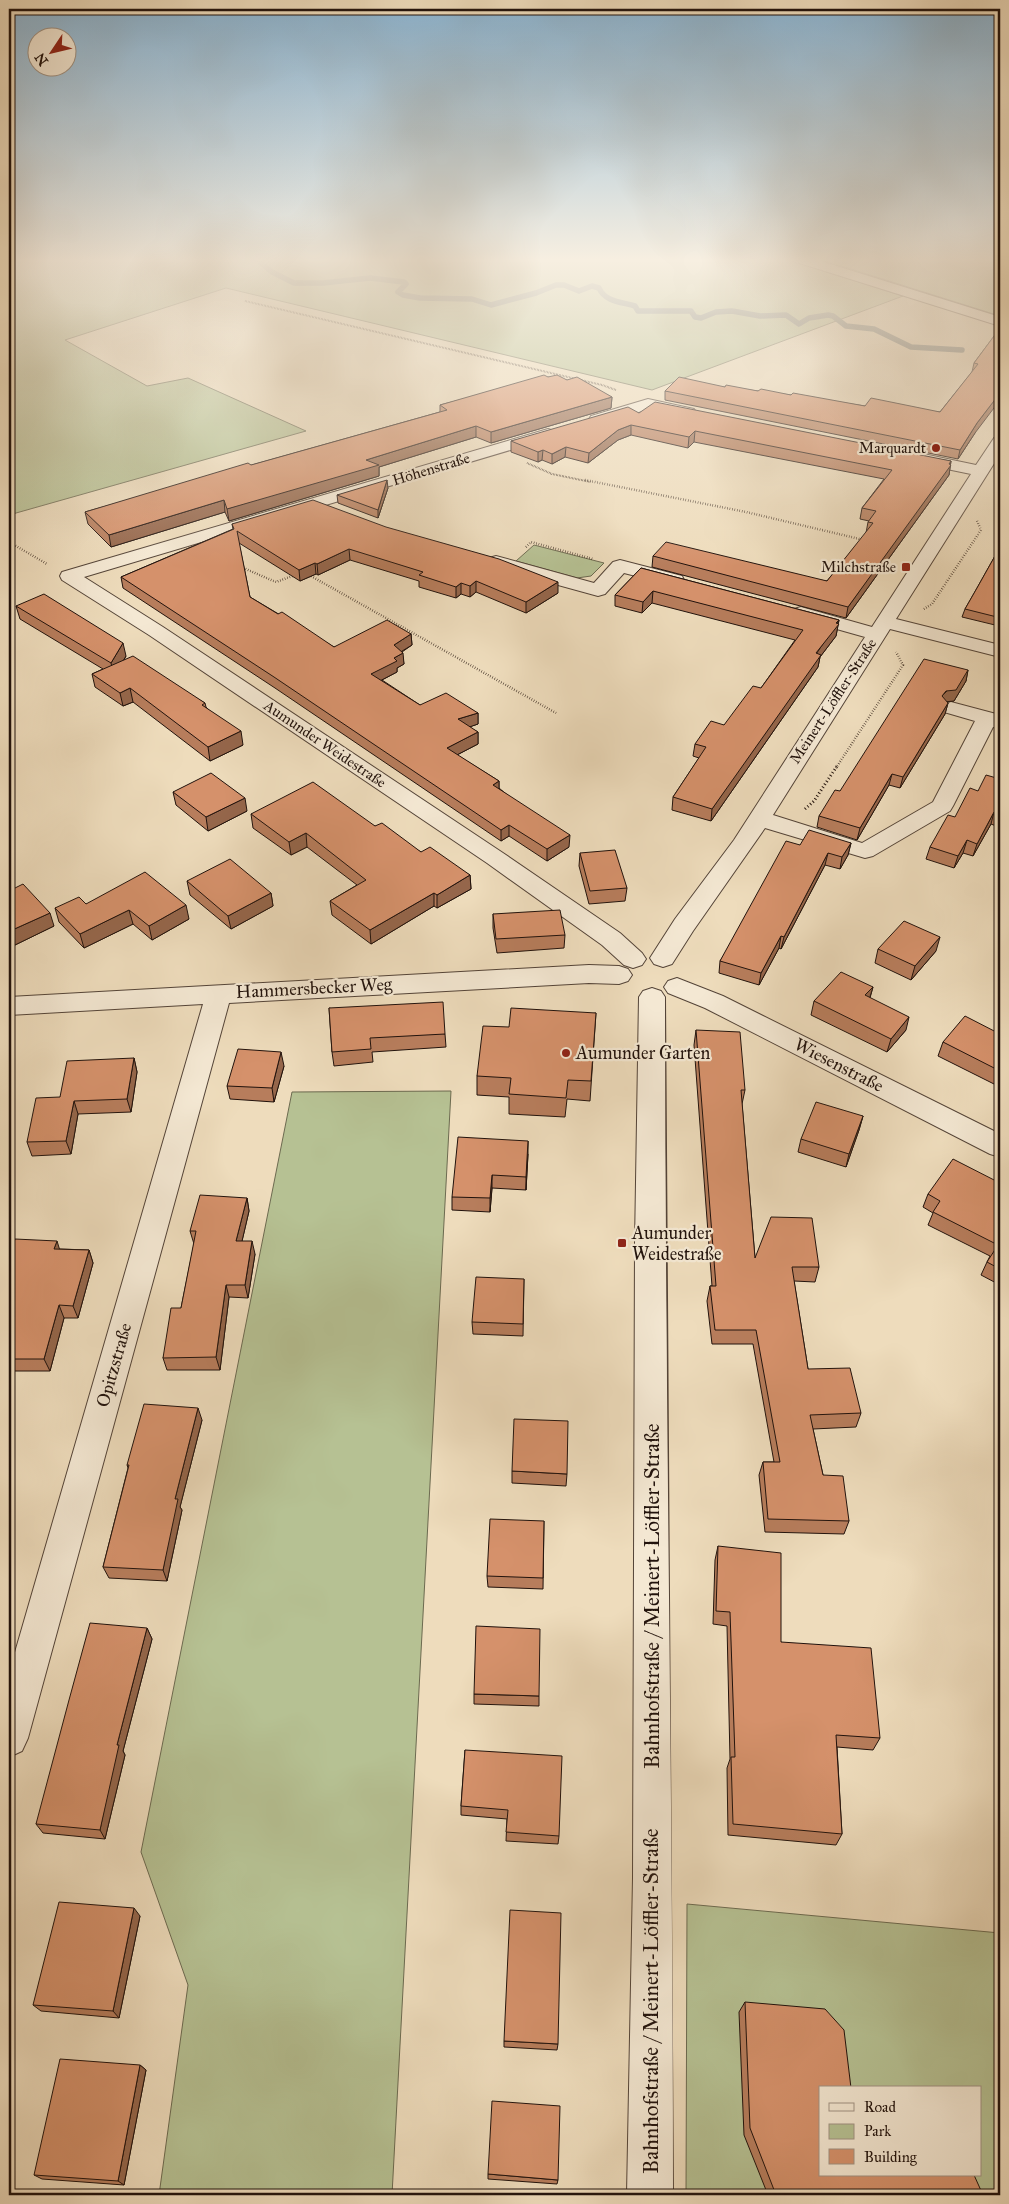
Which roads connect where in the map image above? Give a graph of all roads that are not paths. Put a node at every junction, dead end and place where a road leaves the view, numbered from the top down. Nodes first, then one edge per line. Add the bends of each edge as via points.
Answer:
1 (707, 416) edge
2 (582, 424) edge
3 (563, 430) edge
4 (1000, 441) edge
5 (903, 455) edge
6 (986, 476) junction
7 (315, 503) junction
8 (343, 515) edge
9 (480, 557) edge
10 (69, 576) joint
11 (696, 586) edge
12 (782, 608) edge
13 (889, 627) junction
14 (1000, 651) edge
15 (951, 708) dead end
16 (994, 720) edge
17 (758, 818) junction
18 (663, 958) junction
19 (626, 967) junction
20 (664, 992) junction
21 (219, 993) junction
22 (9, 1006) edge
23 (1000, 1146) edge
24 (9, 1738) edge
25 (650, 2195) edge

1 - 2 street via 648,404
3 - 7 street, Höhenstraße
4 - 6 street, Meinert-Löffler-Straße
5 - 6 street
6 - 13 street, Meinert-Löffler-Straße
7 - 8 street
7 - 10 street, Höhenstraße
9 - 11 street via 598,590 620,566
10 - 19 street, Aumunder Weidestraße via 156,631 611,938
12 - 13 street
13 - 14 street
13 - 17 street, Meinert-Löffler-Straße
15 - 16 street
16 - 17 street via 942,806 865,851
17 - 18 street, Meinert-Löffler-Straße
18 - 19 street via 647,956
18 - 20 street via 677,968 680,981
19 - 20 street via 622,984 629,990 639,996
19 - 21 street, Hammersbecker Weg via 589,974
20 - 23 street, Wiesenstraße via 714,1002
20 - 25 street, Bahnhofstraße / Meinert-Löffler-Straße via 650,1244 653,1878
21 - 22 street, Hammersbecker Weg
21 - 24 street, Opitzstraße

